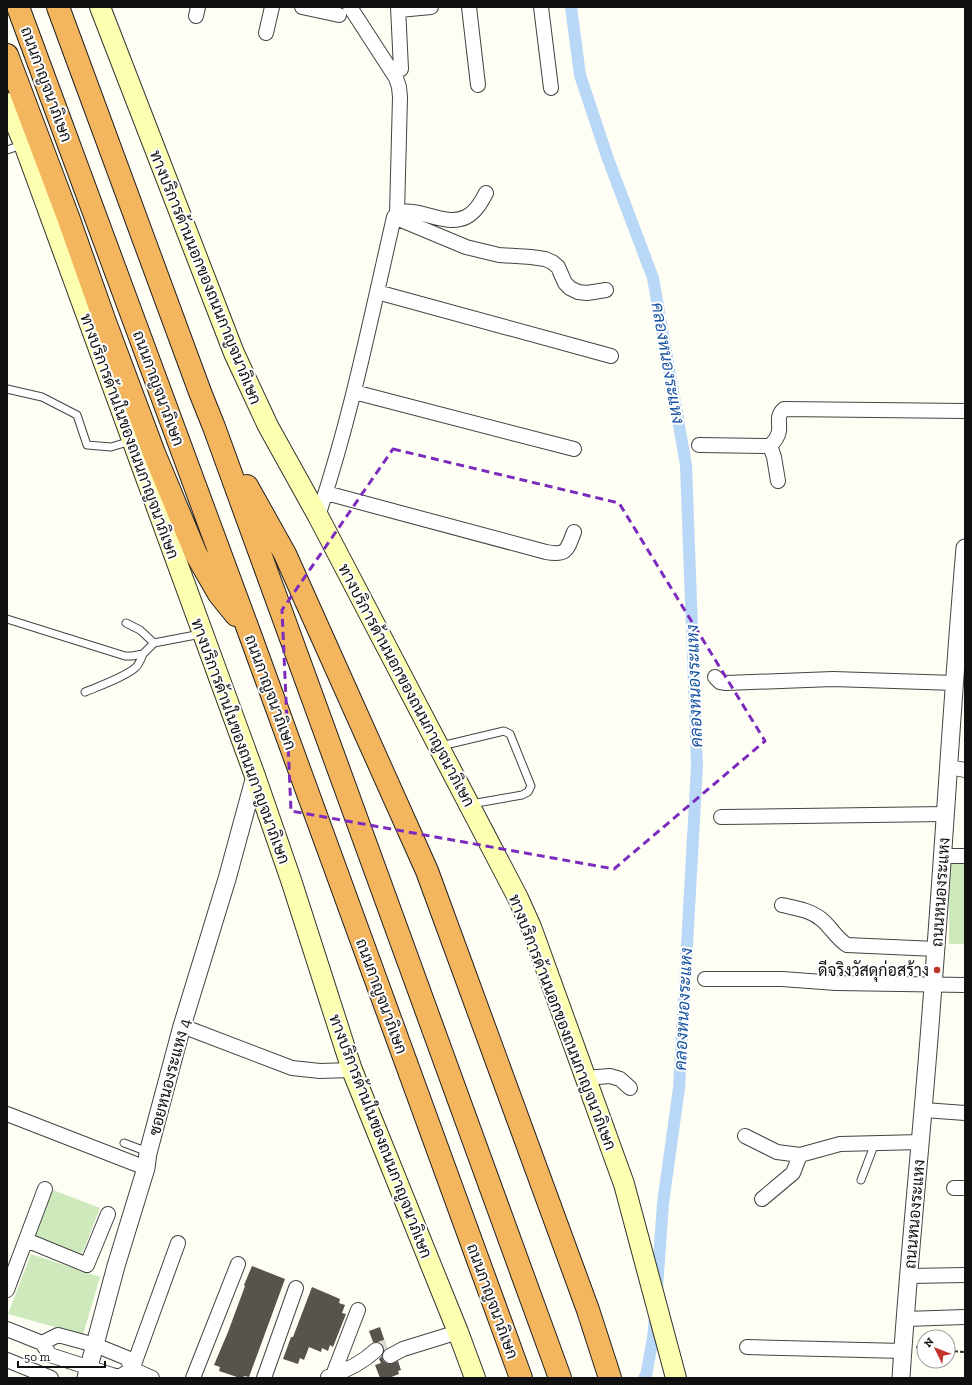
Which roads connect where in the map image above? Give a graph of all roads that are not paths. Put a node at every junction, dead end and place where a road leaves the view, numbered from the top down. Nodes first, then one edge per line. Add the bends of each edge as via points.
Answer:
1 (18, 7) edge
2 (58, 7) edge
3 (100, 7) edge
4 (272, 7) edge
5 (302, 7) edge
6 (431, 7) edge
7 (469, 7) edge
8 (542, 7) edge
9 (398, 9) edge
10 (345, 11) edge
11 (266, 33) dead end
12 (34, 50) junction
13 (7, 55) edge
14 (401, 69) dead end
15 (478, 85) dead end
16 (551, 88) dead end
17 (7, 103) edge
18 (15, 147) edge
19 (49, 168) junction
20 (486, 193) dead end
21 (396, 216) junction
22 (606, 290) dead end
23 (377, 292) junction
24 (611, 356) dead end
25 (7, 389) edge
26 (354, 392) junction
27 (965, 411) edge
28 (214, 427) junction
29 (132, 441) junction
30 (699, 445) dead end
31 (770, 446) junction
32 (574, 449) dead end
33 (778, 481) dead end
34 (326, 493) junction
35 (318, 516) junction
36 (574, 532) dead end
37 (965, 548) edge
38 (7, 619) edge
39 (126, 622) dead end
40 (248, 629) junction
41 (961, 631) edge
42 (202, 634) junction
43 (154, 643) junction
44 (143, 654) junction
45 (715, 677) dead end
46 (955, 683) junction
47 (85, 692) dead end
48 (439, 746) junction
49 (957, 768) edge
50 (255, 776) junction
51 (469, 804) junction
52 (945, 814) junction
53 (721, 817) dead end
54 (942, 856) junction
55 (965, 856) edge
56 (782, 905) dead end
57 (936, 949) junction
58 (705, 978) dead end
59 (934, 984) junction
60 (965, 985) edge
61 (182, 1026) junction
62 (352, 1070) junction
63 (585, 1078) junction
64 (630, 1088) dead end
65 (924, 1110) junction
66 (965, 1113) edge
67 (7, 1114) edge
68 (745, 1136) dead end
69 (124, 1142) dead end
70 (921, 1142) junction
71 (875, 1143) junction
72 (800, 1155) junction
73 (147, 1160) junction
74 (861, 1180) dead end
75 (45, 1189) dead end
76 (762, 1199) dead end
77 (108, 1214) dead end
78 (26, 1240) junction
79 (178, 1243) dead end
80 (238, 1264) dead end
81 (965, 1275) edge
82 (909, 1276) junction
83 (296, 1288) dead end
84 (7, 1290) edge
85 (358, 1310) dead end
86 (965, 1317) edge
87 (905, 1319) junction
88 (7, 1329) edge
89 (458, 1332) junction
90 (42, 1343) junction
91 (95, 1345) junction
92 (747, 1347) dead end
93 (903, 1351) junction
94 (7, 1360) edge
95 (87, 1373) edge
96 (131, 1374) edge
97 (336, 1376) edge
98 (51, 1378) edge
99 (152, 1378) edge
100 (193, 1378) edge
101 (264, 1378) edge
102 (475, 1378) edge
103 (521, 1378) edge
104 (560, 1378) edge
105 (610, 1378) edge
106 (676, 1378) edge
107 (901, 1378) edge

1 - 12 highway, ถนนกาญจนาภิเษก
2 - 28 highway
3 - 35 main road, ทางบริการด้านนอกของถนนกาญจนาภิเษก via 234,353 268,426
4 - 11 street
5 - 10 street
6 - 9 street
7 - 15 street
8 - 16 street
9 - 14 street
10 - 21 street via 390,69 399,87
12 - 19 highway
12 - 40 highway, ถนนกาญจนาภิเษก
13 - 19 highway
17 - 18 main road, ทางบริการด้านในของถนนกาญจนาภิเษก
18 - 29 main road, ทางบริการด้านในของถนนกาญจนาภิเษก
19 - 40 highway via 154,453 196,554 219,594
20 - 21 street via 476,209 466,217 456,220 410,212 401,212
21 - 22 street via 466,247 499,255 545,259 558,267 565,283 578,292
21 - 23 street
23 - 24 street
23 - 26 street
25 - 29 lane via 42,397 77,415 88,445 111,447
26 - 32 street
26 - 34 street
27 - 31 street via 784,409 778,419 779,431
28 - 104 highway
28 - 105 highway via 285,554 427,871 588,1310
29 - 42 main road, ทางบริการด้านในของถนนกาญจนาภิเษก
30 - 31 street
31 - 33 street
34 - 35 street
34 - 36 street via 558,554 569,545
35 - 48 main road, ทางบริการด้านนอกของถนนกาญจนาภิเษก
37 - 41 street, ถนนหนองระแหง
38 - 44 lane via 126,656
39 - 43 lane
40 - 103 highway, ถนนกาญจนาภิเษก
41 - 46 street, ถนนหนองระแหง
42 - 43 lane
42 - 50 main road, ทางบริการด้านในของถนนกาญจนาภิเษก
43 - 44 lane
44 - 47 lane via 135,668
45 - 46 street via 726,683 833,679
46 - 49 street, ถนนหนองระแหง
48 - 51 main road, ทางบริการด้านนอกของถนนกาญจนาภิเษก
48 - 51 lane via 504,731 510,734 531,786 528,792
49 - 52 street, ถนนหนองระแหง
50 - 61 street, ซอยหนองระแหง 4 via 227,880
50 - 62 main road, ทางบริการด้านในของถนนกาญจนาภิเษก
51 - 63 main road, ทางบริการด้านนอกของถนนกาญจนาภิเษก via 531,927
52 - 53 street
52 - 54 street, ถนนหนองระแหง
54 - 55 street
54 - 57 street, ถนนหนองระแหง
56 - 57 street via 804,910 820,918 839,940 847,945
57 - 59 street, ถนนหนองระแหง
58 - 59 street
59 - 60 street
59 - 65 street, ถนนหนองระแหง
61 - 62 street via 292,1068
61 - 73 street, ซอยหนองระแหง 4
62 - 89 main road, ทางบริการด้านในของถนนกาญจนาภิเษก
63 - 64 street via 610,1076 620,1079
63 - 106 main road, ทางบริการด้านนอกของถนนกาญจนาภิเษก via 624,1184
65 - 66 street
65 - 70 street, ถนนหนองระแหง
67 - 73 street
68 - 72 street via 777,1152
69 - 73 lane
70 - 71 street
70 - 82 street, ถนนหนองระแหง
71 - 72 street via 840,1144
71 - 74 lane
72 - 76 street via 793,1173
73 - 91 street, ซอยหนองระแหง 4
75 - 78 street
77 - 78 street via 88,1265
78 - 84 street
79 - 96 street
80 - 100 street
81 - 82 street
82 - 87 street, ถนนหนองระแหง
83 - 101 street
85 - 97 street
86 - 87 street
87 - 93 street, ถนนหนองระแหง
88 - 90 street
89 - 97 street via 383,1353 364,1360
89 - 102 main road, ทางบริการด้านในของถนนกาญจนาภิเษก
90 - 91 street via 58,1335
90 - 95 street via 50,1354
91 - 95 street, ซอยหนองระแหง 4
91 - 96 street via 127,1358
92 - 93 street
93 - 107 street, ถนนหนองระแหง
94 - 98 street
95 - 96 street via 119,1377
96 - 99 street

